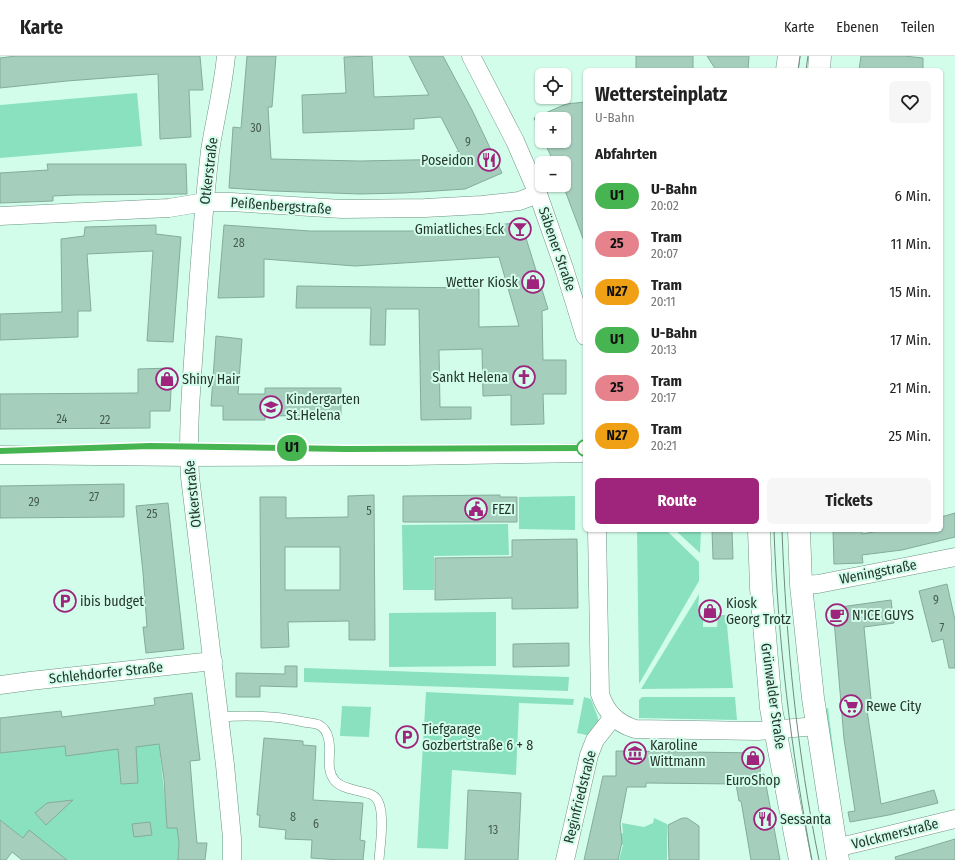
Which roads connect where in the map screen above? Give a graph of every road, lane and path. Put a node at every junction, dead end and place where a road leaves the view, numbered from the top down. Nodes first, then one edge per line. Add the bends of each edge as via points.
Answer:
1 (226, 56) edge
2 (471, 56) edge
3 (789, 56) edge
4 (820, 56) edge
5 (787, 68) edge
6 (818, 68) edge
7 (538, 194) junction
8 (205, 202) junction
9 (0, 216) edge
10 (583, 330) edge
11 (583, 453) edge
12 (0, 455) edge
13 (189, 457) junction
14 (597, 532) edge
15 (759, 532) edge
16 (798, 532) edge
17 (954, 559) edge
18 (801, 585) junction
19 (213, 661) junction
20 (0, 686) edge
21 (220, 717) junction
22 (613, 717) junction
23 (817, 726) junction
24 (776, 730) junction
25 (955, 819) edge
26 (837, 854) edge
27 (232, 860) edge
28 (379, 860) edge
29 (565, 860) edge
30 (800, 860) edge

1 - 8 street, Otkerstraße via 210,150
2 - 7 street, Säbener Straße via 516,141
3 - 5 main road
4 - 6 main road
7 - 8 street, Peißenbergstraße via 519,201 425,208 342,209
7 - 10 street, Säbener Straße
8 - 9 street, Peißenbergstraße via 170,208
8 - 13 street, Otkerstraße
11 - 13 street
12 - 13 street
13 - 19 street, Otkerstraße
14 - 22 street via 600,694
15 - 24 main road, Grünwalder Straße via 765,648 771,708
16 - 18 main road
17 - 18 street, Weningstraße
18 - 23 main road
19 - 20 street, Schlehdorfer Straße
19 - 21 street, Otkerstraße
21 - 27 street, Otkerstraße
21 - 28 lane via 298,721 319,725 325,730 330,745 330,775 337,783 372,794 379,802 382,813
22 - 24 street via 635,729
22 - 29 street, Reginfriedstraße via 595,740 589,755
23 - 24 street
23 - 26 main road
24 - 30 main road, Grünwalder Straße
25 - 26 street, Volckmerstraße

